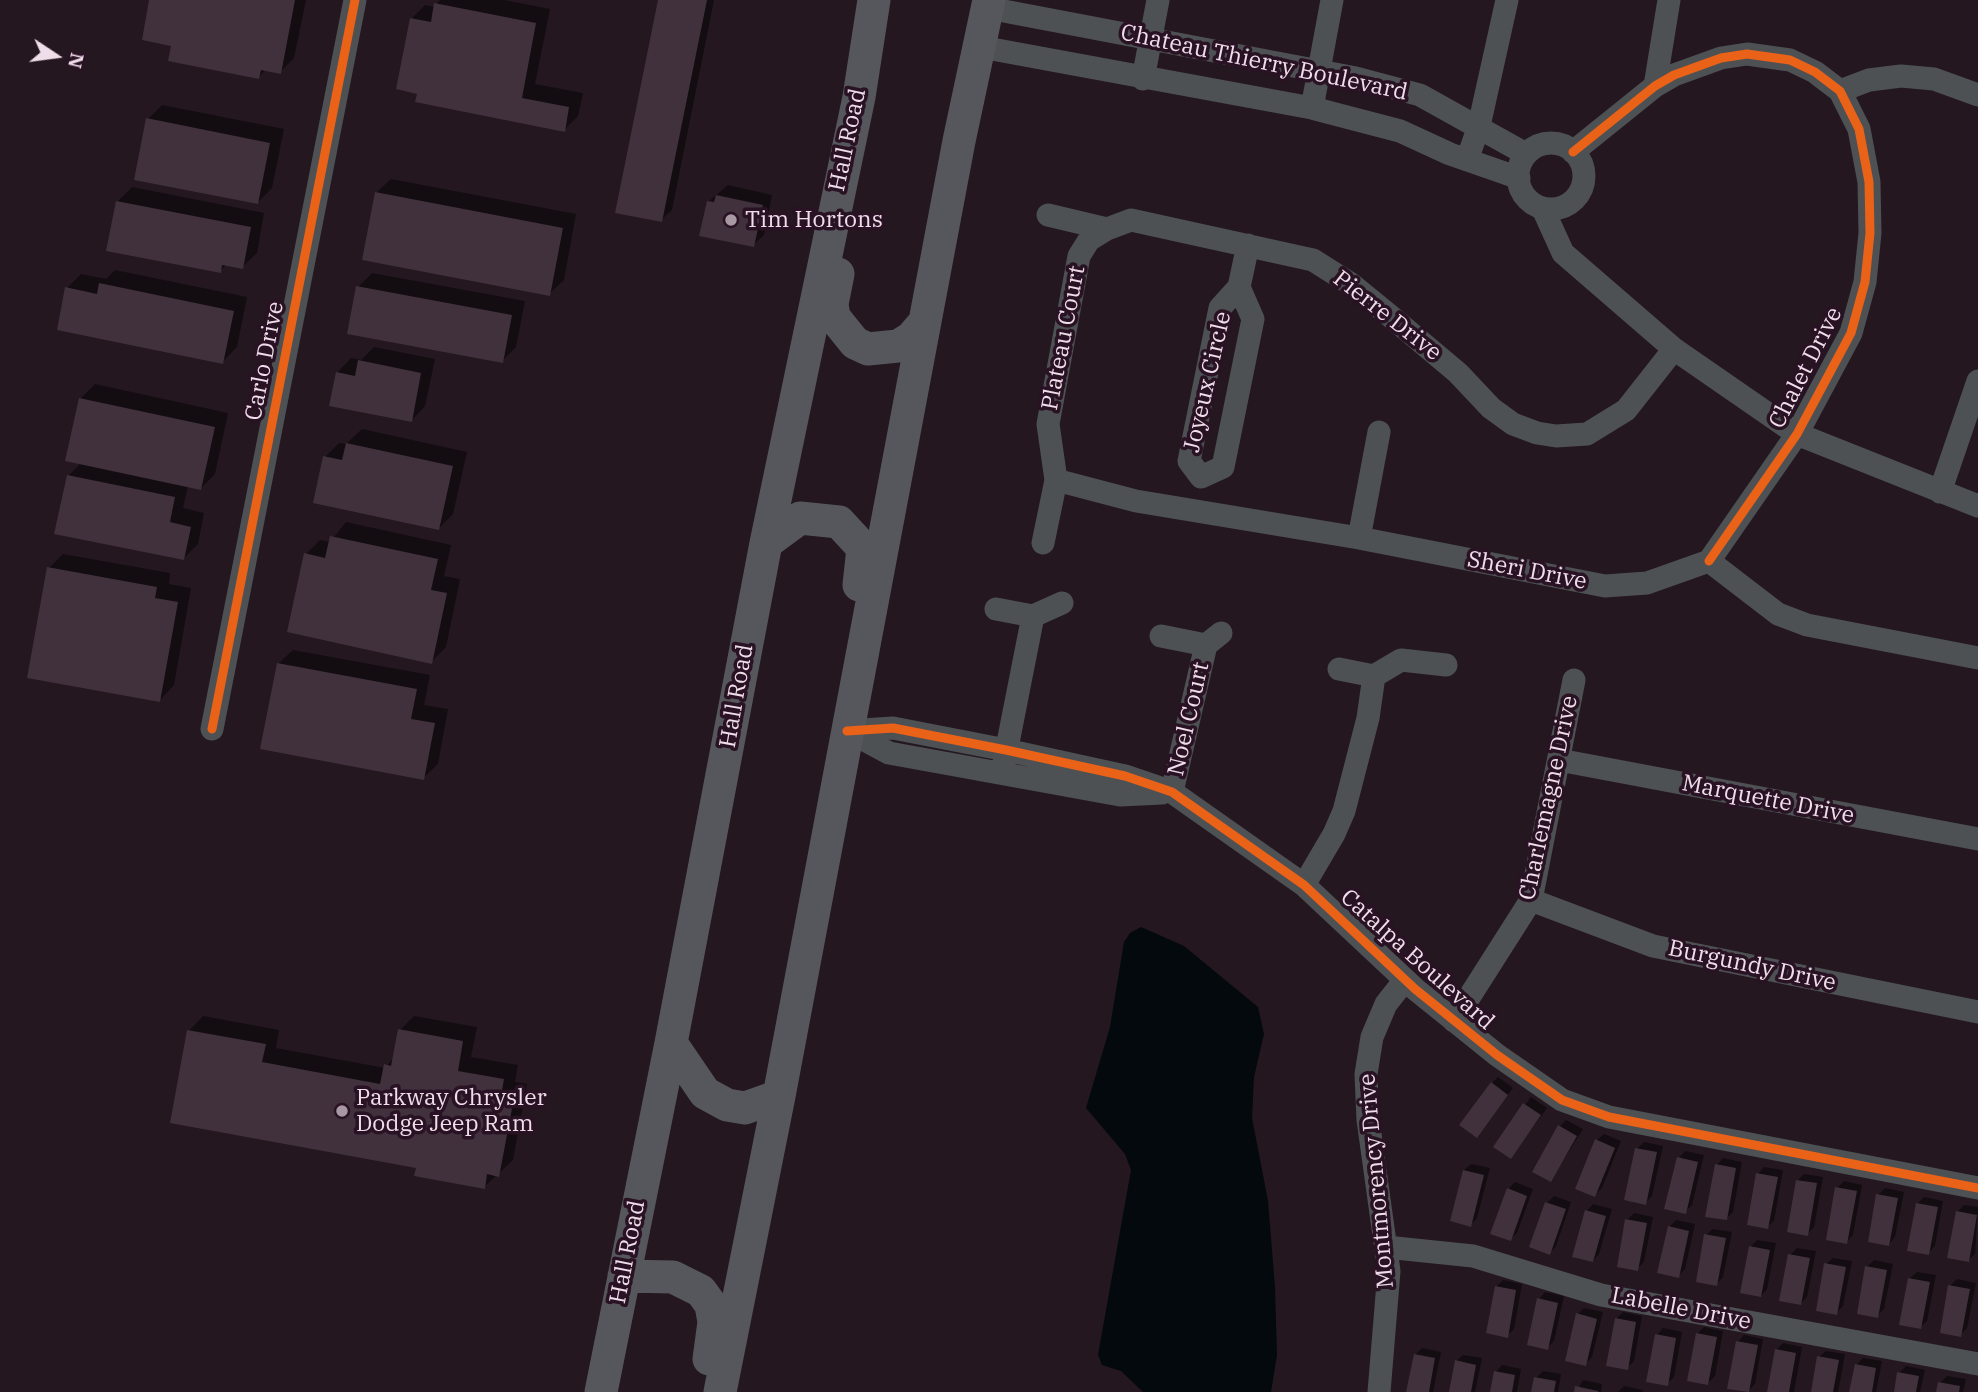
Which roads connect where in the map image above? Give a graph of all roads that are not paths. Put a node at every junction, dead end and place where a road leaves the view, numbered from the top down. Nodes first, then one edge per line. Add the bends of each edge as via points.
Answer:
1 (355, 0) edge
2 (874, 0) edge
3 (1158, 0) edge
4 (1332, 0) edge
5 (1507, 0) edge
6 (1669, 0) edge
7 (988, 4) edge
8 (1151, 39) junction
9 (981, 47) junction
10 (1319, 71) junction
11 (1143, 79) junction
12 (1656, 86) junction
13 (1839, 91) junction
14 (1978, 95) edge
15 (859, 97) junction
16 (1311, 108) junction
17 (1479, 126) junction
18 (1573, 152) junction
19 (1526, 154) junction
20 (1468, 160) junction
21 (1519, 178) junction
22 (1543, 209) junction
23 (1048, 215) dead end
24 (1107, 229) junction
25 (1248, 244) junction
26 (1240, 287) junction
27 (924, 323) junction
28 (1674, 349) junction
29 (1978, 381) edge
30 (1379, 432) dead end
31 (1797, 434) junction
32 (1056, 480) junction
33 (1940, 492) junction
34 (1978, 506) edge
35 (1359, 538) junction
36 (766, 543) junction
37 (1043, 543) dead end
38 (1709, 561) junction
39 (1062, 603) dead end
40 (996, 609) dead end
41 (1033, 616) junction
42 (1161, 636) dead end
43 (1978, 658) edge
44 (1446, 665) dead end
45 (1339, 669) dead end
46 (1374, 676) junction
47 (1574, 680) dead end
48 (212, 729) dead end
49 (847, 731) junction
50 (1006, 750) junction
51 (1559, 760) junction
52 (1002, 773) junction
53 (1172, 792) junction
54 (1978, 839) edge
55 (1304, 885) junction
56 (1531, 900) junction
57 (1405, 980) junction
58 (1978, 1012) edge
59 (1454, 1021) junction
60 (671, 1043) junction
61 (779, 1097) junction
62 (1978, 1188) edge
63 (1386, 1247) junction
64 (624, 1276) junction
65 (1978, 1364) edge
66 (601, 1392) edge
67 (703, 1392) edge
68 (720, 1392) edge
69 (1379, 1392) edge

1 - 48 street, Carlo Drive
2 - 15 highway, Hall Road
3 - 8 street
4 - 10 street
5 - 17 street
6 - 12 street
7 - 8 street, Chateau Thierry Boulevard
7 - 9 highway
8 - 10 street, Chateau Thierry Boulevard
8 - 11 street
9 - 11 street, Chateau Thierry Boulevard
9 - 27 highway via 958,141
10 - 16 street
10 - 17 street, Chateau Thierry Boulevard via 1420,95
11 - 16 street, Chateau Thierry Boulevard
12 - 13 street via 1695,67 1747,54 1790,60
12 - 18 street
13 - 14 street via 1869,80 1901,76 1934,79
13 - 31 street, Chalet Drive via 1858,129 1869,182 1865,282 1851,333
15 - 27 highway via 867,136 832,304 834,317 855,343 868,349 898,346
15 - 36 highway, Hall Road
16 - 20 street, Chateau Thierry Boulevard via 1400,131
17 - 19 street, Chateau Thierry Boulevard
17 - 20 street
18 - 19 street via 1558,144 1541,145
18 - 22 street via 1582,167 1583,184 1575,199 1560,208
19 - 21 street
20 - 21 street, Chateau Thierry Boulevard
21 - 22 street via 1528,201
22 - 28 street via 1563,253
23 - 24 street, Pierre Drive
24 - 25 street, Pierre Drive via 1131,220
24 - 32 street, Plateau Court via 1089,240 1079,256 1048,424
25 - 26 street, Joyeux Circle
25 - 28 street, Pierre Drive via 1313,260 1351,284 1458,373 1491,408 1513,425 1537,433 1587,434 1626,410
26 - 26 street, Joyeux Circle via 1220,308 1189,461 1201,477 1223,467 1248,346 1253,319
27 - 49 highway
28 - 31 street
29 - 33 street
30 - 35 street
31 - 33 street
31 - 38 street, Chalet Drive
32 - 35 street, Sheri Drive via 1136,501
32 - 37 street, Plateau Court
33 - 34 street
35 - 38 street, Sheri Drive via 1605,586 1647,583
36 - 49 highway via 800,518 823,518 839,522 863,548
36 - 60 highway, Hall Road
38 - 43 street via 1779,614 1807,625
39 - 41 street
40 - 41 street
41 - 50 street
42 - 53 street, Noel Court via 1214,639
44 - 46 street via 1401,660
45 - 46 street
46 - 55 street via 1344,811
47 - 51 street, Charlemagne Drive
49 - 50 street, Catalpa Boulevard via 893,728
49 - 52 street via 889,753
49 - 61 highway
50 - 52 street
50 - 53 street, Catalpa Boulevard via 1125,776
51 - 54 street, Marquette Drive
51 - 56 street, Charlemagne Drive
52 - 53 street via 1120,795
53 - 55 street, Catalpa Boulevard
55 - 57 street, Catalpa Boulevard
56 - 58 street, Burgundy Drive via 1653,946
56 - 59 street, Charlemagne Drive
57 - 59 street, Catalpa Boulevard
57 - 63 street, Montmorency Drive via 1386,1003 1372,1037 1366,1074
59 - 62 street, Catalpa Boulevard via 1562,1100 1609,1117
60 - 61 highway via 705,1093 727,1105 744,1108
60 - 64 highway, Hall Road
61 - 68 highway
63 - 65 street, Labelle Drive via 1473,1256 1601,1295
63 - 69 street, Montmorency Drive via 1389,1272
64 - 66 highway, Hall Road
64 - 67 highway via 673,1277 701,1291 714,1322

